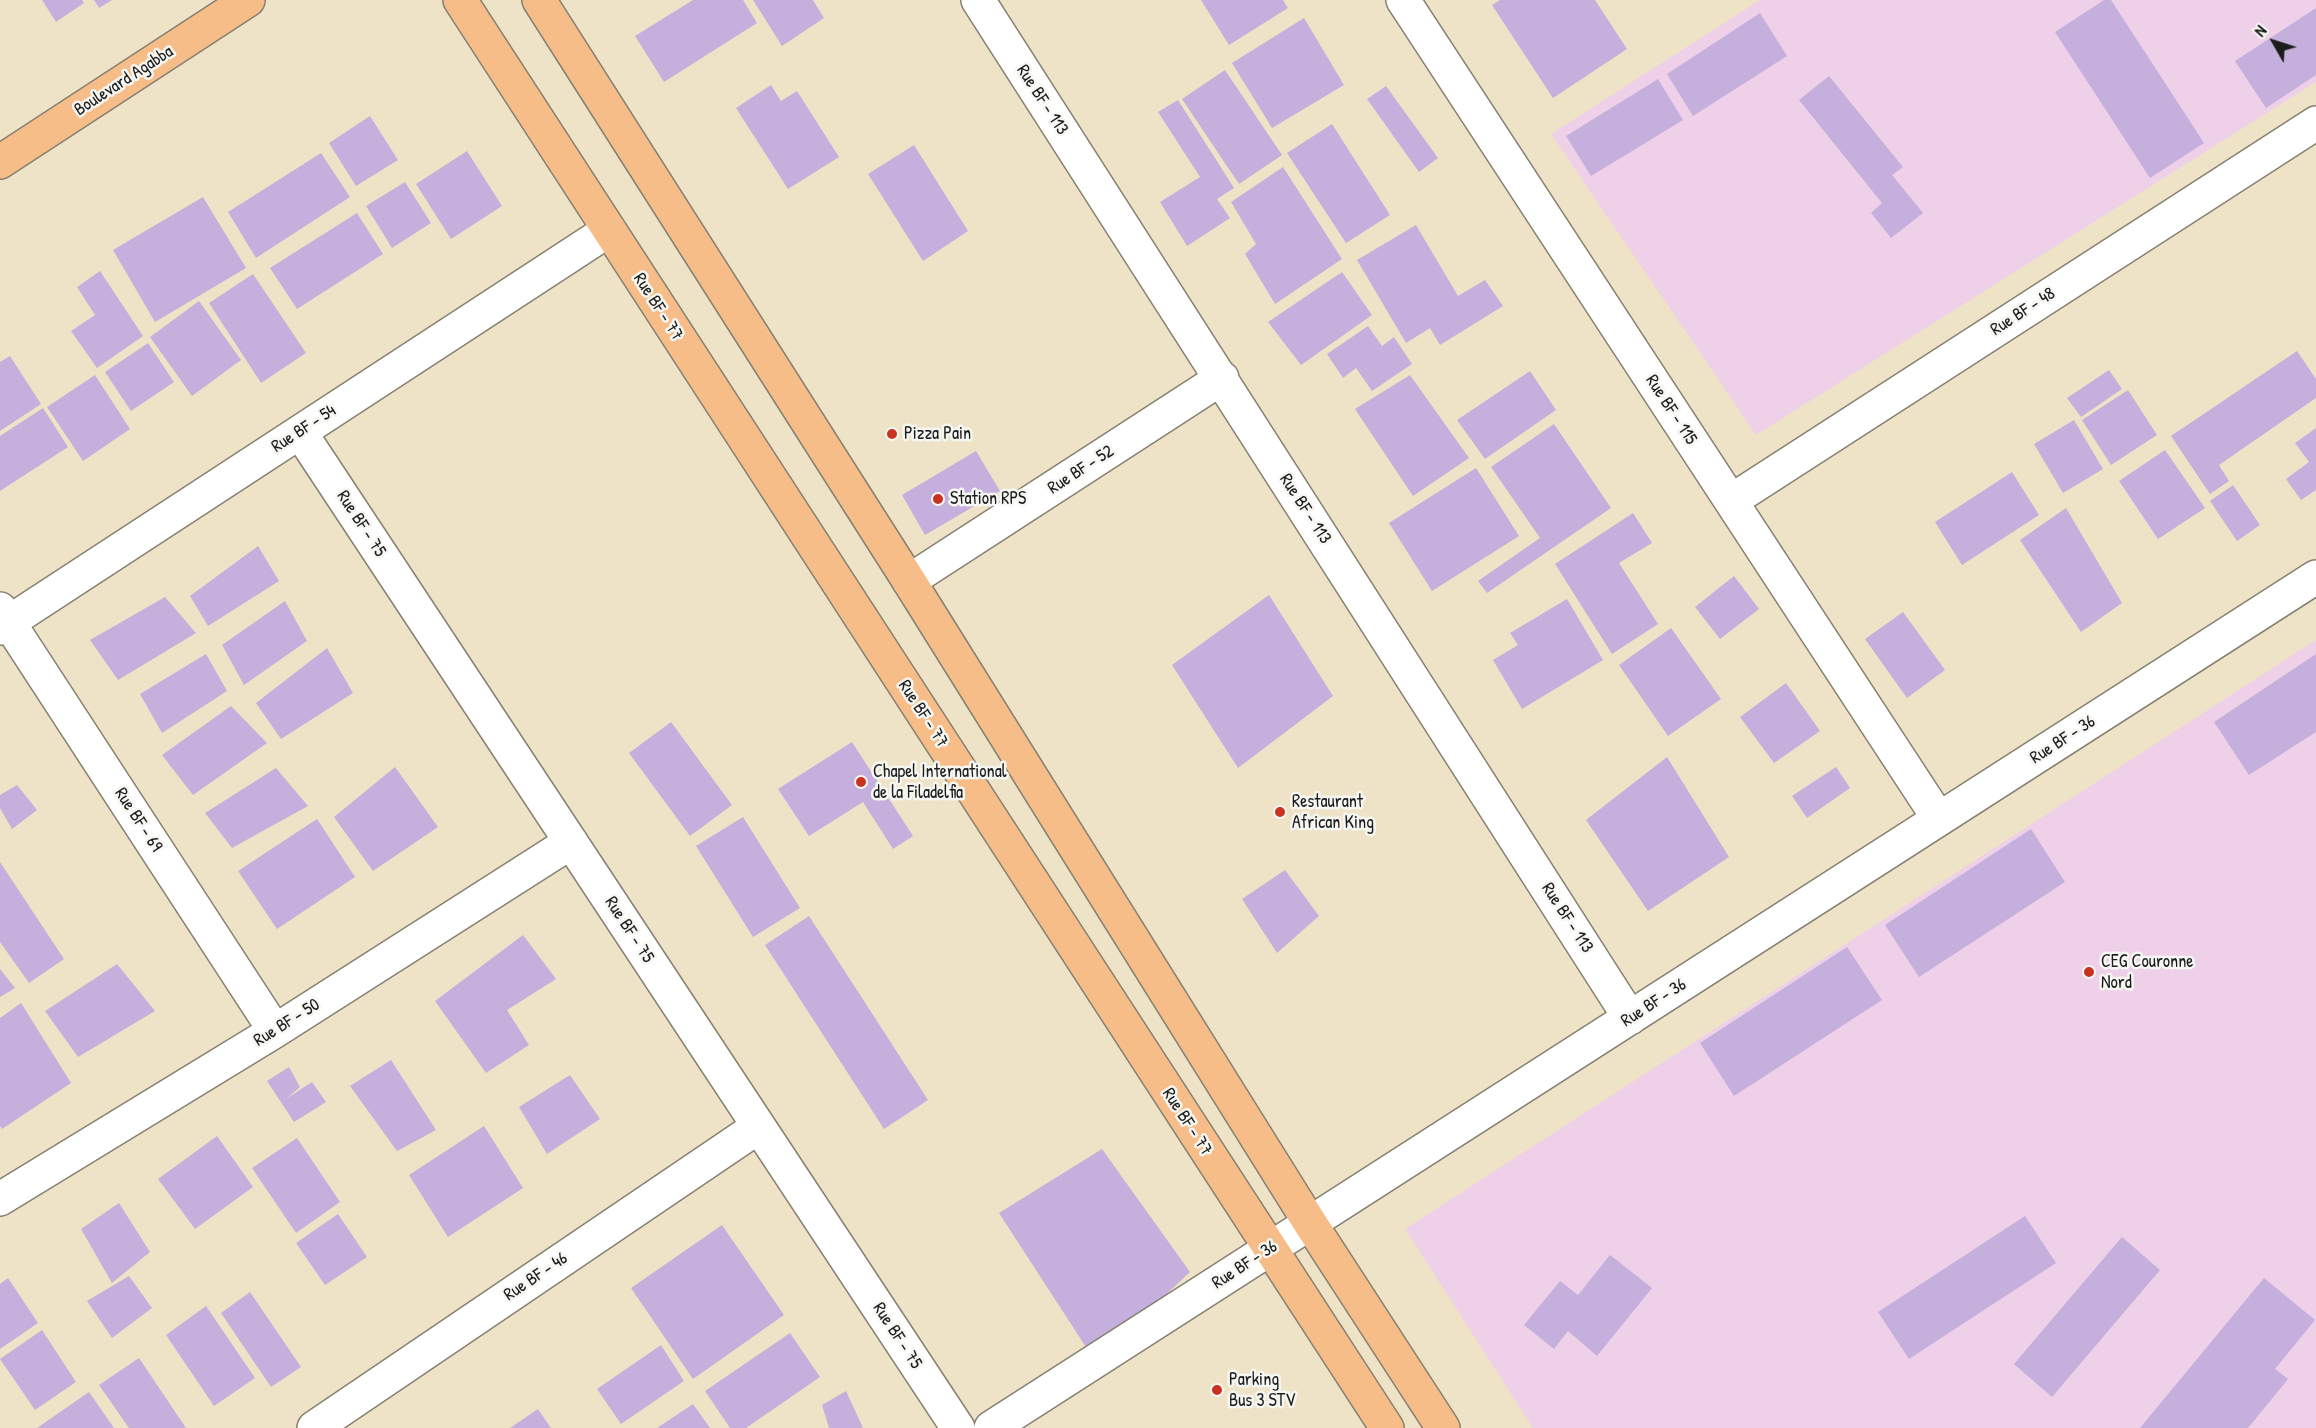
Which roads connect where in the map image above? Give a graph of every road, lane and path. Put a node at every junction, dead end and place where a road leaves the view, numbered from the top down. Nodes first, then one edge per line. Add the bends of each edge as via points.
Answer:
1 (248, 0) edge
2 (460, 0) edge
3 (539, 0) edge
4 (978, 0) edge
5 (1403, 0) edge
6 (2316, 123) edge
7 (0, 162) edge
8 (609, 230) junction
9 (1222, 378) junction
10 (300, 432) junction
11 (1731, 501) junction
12 (2316, 578) edge
13 (909, 581) junction
14 (3, 619) edge
15 (1939, 819) junction
16 (571, 842) junction
17 (1630, 1018) junction
18 (275, 1031) junction
19 (758, 1126) junction
20 (0, 1199) edge
21 (1310, 1223) junction
22 (1270, 1250) junction
23 (314, 1428) edge
24 (958, 1428) edge
25 (991, 1428) edge
26 (1387, 1428) edge
27 (1443, 1428) edge

1 - 7 main road, Boulevard Agabba
2 - 8 main road, Rue BF - 77
3 - 13 main road
4 - 9 street, Rue BF - 113
5 - 11 street, Rue BF - 115
6 - 11 street, Rue BF - 48
8 - 10 street, Rue BF - 54
8 - 22 main road, Rue BF - 77
9 - 13 street, Rue BF - 52
9 - 17 street, Rue BF - 113
10 - 14 street, Rue BF - 54
10 - 16 street, Rue BF - 75
11 - 15 street, Rue BF - 115
12 - 15 street, Rue BF - 36
13 - 21 main road
14 - 18 street, Rue BF - 69
15 - 17 street, Rue BF - 36
16 - 18 street, Rue BF - 50
16 - 19 street, Rue BF - 75
17 - 21 street, Rue BF - 36
18 - 20 street, Rue BF - 50
19 - 23 street, Rue BF - 46
19 - 24 street, Rue BF - 75
21 - 22 street, Rue BF - 36
21 - 27 main road
22 - 25 street, Rue BF - 36
22 - 26 main road, Rue BF - 77

